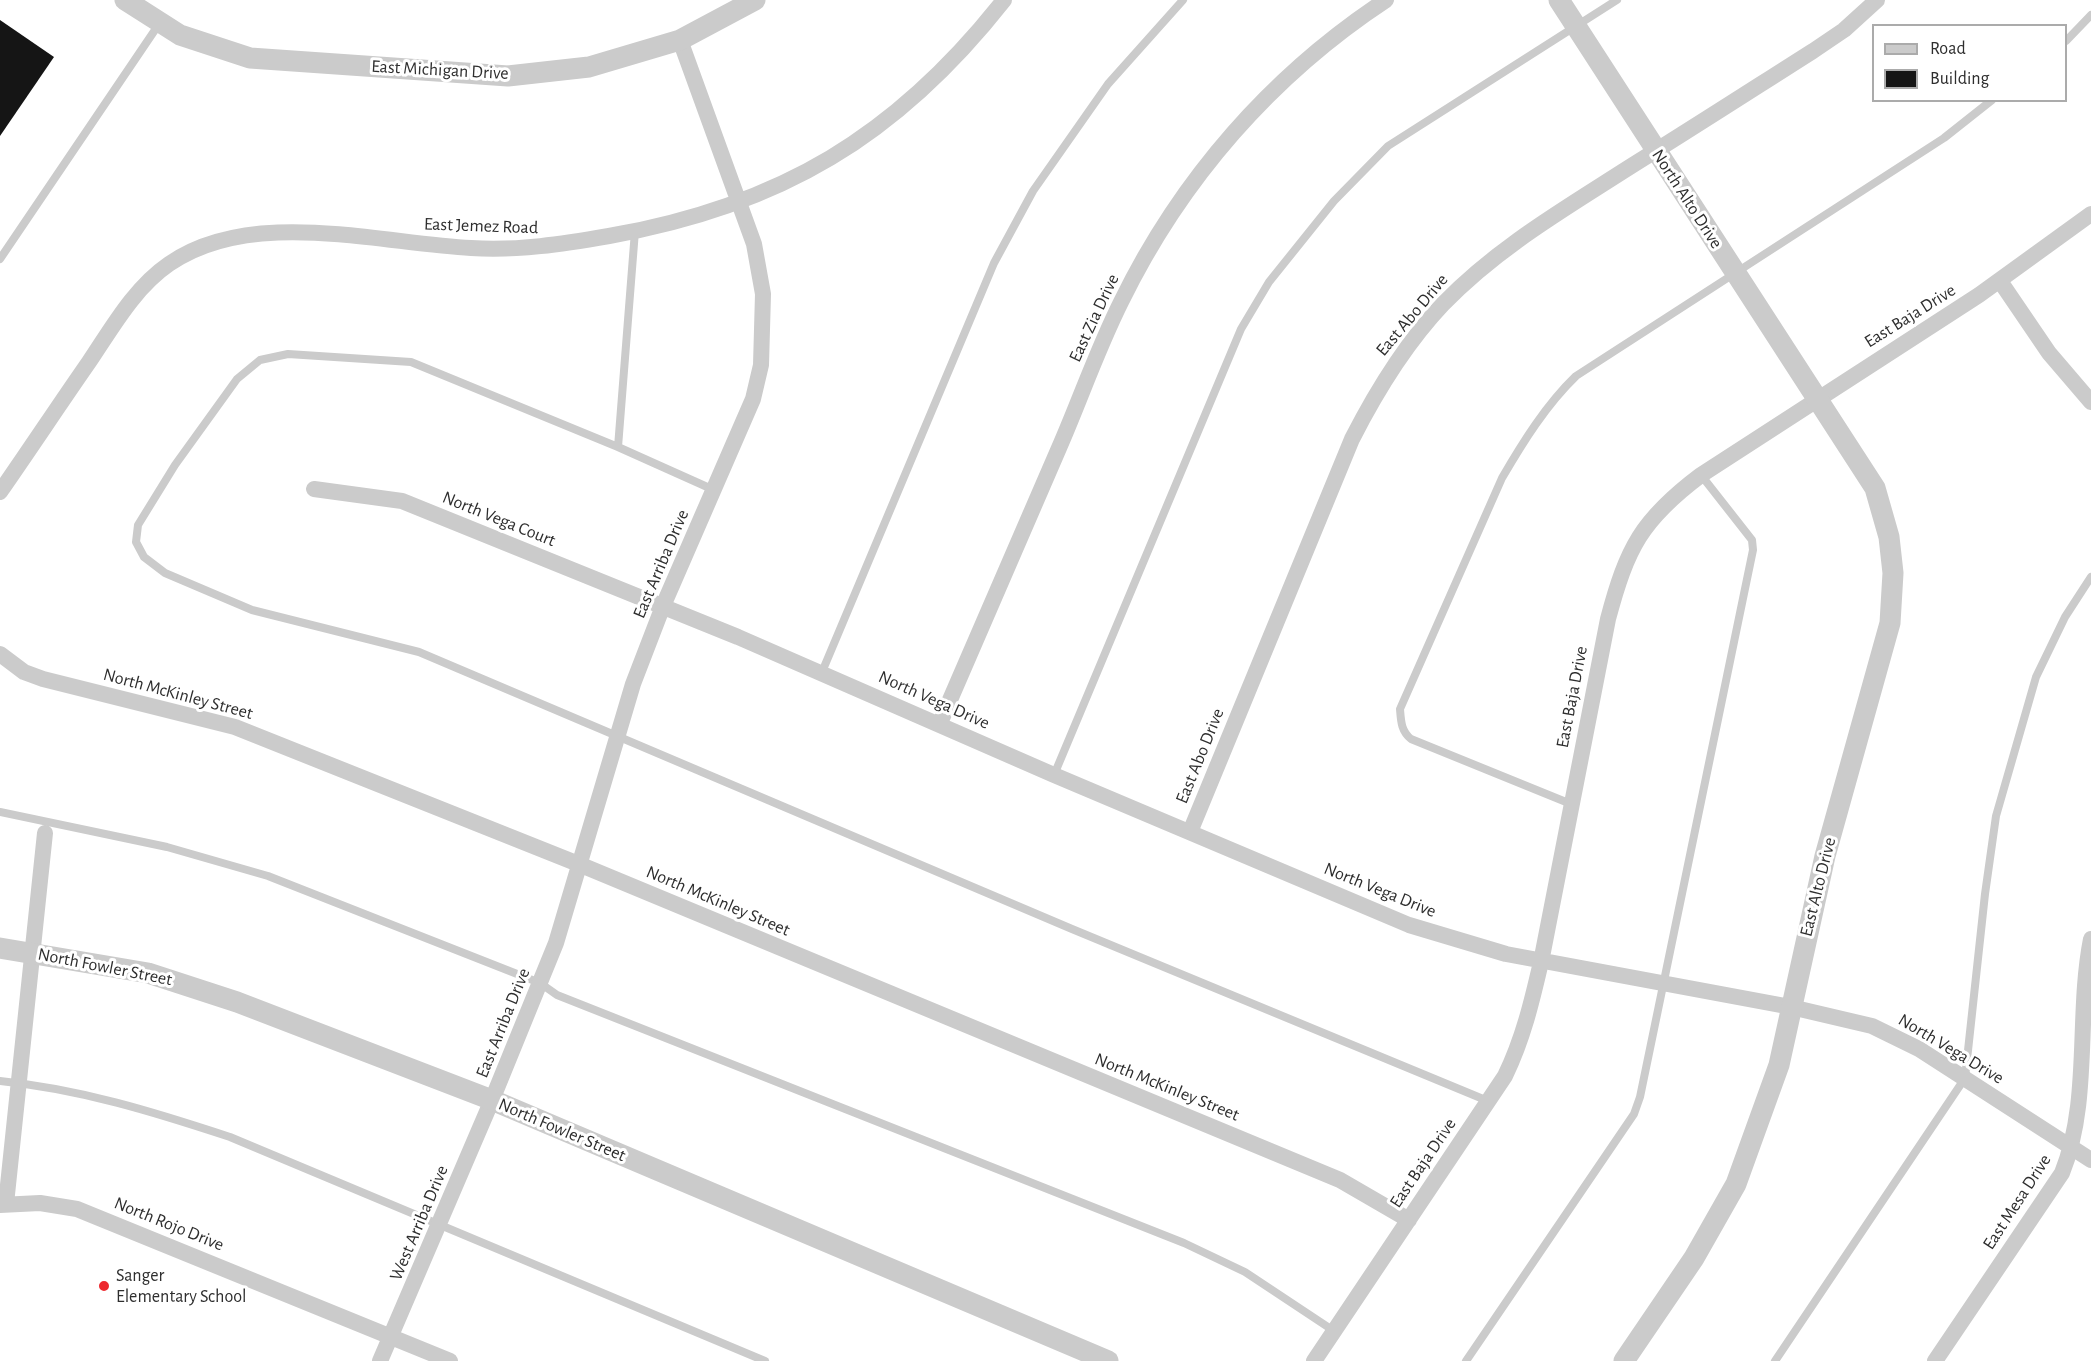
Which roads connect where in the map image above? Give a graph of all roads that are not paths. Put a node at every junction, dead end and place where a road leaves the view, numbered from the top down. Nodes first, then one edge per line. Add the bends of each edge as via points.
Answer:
1 (124, 0) edge
2 (755, 0) edge
3 (1004, 0) edge
4 (1183, 0) edge
5 (1386, 0) edge
6 (1559, 0) edge
7 (1617, 0) edge
8 (1877, 0) edge
9 (2091, 15) edge
10 (159, 24) junction
11 (1576, 26) junction
12 (680, 40) junction
13 (2067, 40) edge
14 (1989, 102) edge
15 (1656, 151) junction
16 (738, 204) junction
17 (2091, 214) edge
18 (635, 231) junction
19 (0, 259) edge
20 (1736, 273) junction
21 (2000, 281) junction
22 (1818, 397) junction
23 (2091, 402) edge
24 (618, 447) junction
25 (1701, 475) junction
26 (314, 489) dead end
27 (714, 490) junction
28 (0, 492) edge
29 (2091, 578) edge
30 (663, 606) junction
31 (0, 654) edge
32 (822, 672) junction
33 (940, 723) junction
34 (616, 736) junction
35 (1054, 775) junction
36 (1571, 804) junction
37 (0, 812) edge
38 (45, 827) junction
39 (1190, 832) junction
40 (581, 864) junction
41 (2091, 939) edge
42 (0, 948) edge
43 (33, 952) junction
44 (1541, 962) junction
45 (540, 983) junction
46 (1662, 984) junction
47 (1791, 1007) junction
48 (1965, 1078) junction
49 (0, 1082) edge
50 (19, 1083) junction
51 (492, 1100) junction
52 (1488, 1101) junction
53 (2073, 1148) junction
54 (2091, 1160) edge
55 (3, 1204) edge
56 (1409, 1220) junction
57 (439, 1223) junction
58 (1334, 1332) junction
59 (392, 1336) junction
60 (380, 1361) edge
61 (450, 1361) edge
62 (765, 1361) edge
63 (1108, 1361) edge
64 (1314, 1361) edge
65 (1466, 1361) edge
66 (1624, 1361) edge
67 (1775, 1361) edge
68 (1935, 1361) edge

1 - 10 street, East Michigan Drive
2 - 12 street, East Michigan Drive
3 - 16 street, East Jemez Road via 968,45 902,109 856,143
4 - 32 lane via 1108,84 1034,191 994,263
5 - 33 street, East Zia Drive via 1349,24 1248,115 1180,202 1143,260 1105,335
6 - 11 street, North Alto Drive
7 - 11 lane
8 - 15 street, East Abo Drive via 1844,30
9 - 13 lane
10 - 12 street, East Michigan Drive via 250,58 508,76 589,67
10 - 19 lane
11 - 15 street, North Alto Drive
11 - 35 lane via 1389,146 1334,201 1269,282 1241,329
12 - 16 street, East Arriba Drive
14 - 20 lane via 1944,138
15 - 20 street, North Alto Drive
15 - 39 street, East Abo Drive via 1484,265 1442,305 1406,348 1374,395 1352,439
16 - 18 street, East Jemez Road
16 - 27 street, East Arriba Drive via 754,244 763,294 761,365 753,399
17 - 21 street, East Baja Drive
18 - 24 lane
18 - 28 street, East Jemez Road via 544,247 473,249 306,233 227,237 201,247 168,264 132,298
20 - 22 street, North Alto Drive
20 - 36 lane via 1576,376 1556,397 1502,478 1400,709 1404,734 1411,739
21 - 22 street, East Baja Drive
21 - 23 street via 2049,353
22 - 25 street, East Baja Drive
22 - 47 street, East Alto Drive via 1875,488 1889,537 1893,573 1890,622 1825,856
24 - 27 lane
24 - 34 lane via 411,363 288,354 260,360 237,379 175,465 138,525 136,542 144,557 165,573 252,610 419,652
25 - 36 street, East Baja Drive via 1658,511 1621,570
25 - 46 lane via 1752,540 1753,550
26 - 30 street, North Vega Court via 402,501
27 - 30 street, East Arriba Drive
29 - 48 lane via 2065,617 2037,677 1996,816
30 - 32 street, North Vega Drive
30 - 34 street, East Arriba Drive
31 - 40 street, North McKinley Street via 24,672 43,679 236,727
32 - 33 street, North Vega Drive
33 - 35 street, North Vega Drive
34 - 40 street, East Arriba Drive
34 - 52 lane
35 - 39 street, North Vega Drive
36 - 44 street, East Baja Drive
37 - 38 lane
38 - 43 street
38 - 45 lane via 167,847 268,876
39 - 44 street, North Vega Drive via 1409,924
40 - 45 street, East Arriba Drive
40 - 56 street, North McKinley Street via 1340,1179
41 - 53 street, East Mesa Drive
42 - 43 street, North Fowler Street
43 - 50 street
43 - 51 street, North Fowler Street via 148,973 190,985
44 - 46 street, North Vega Drive
44 - 52 street, East Baja Drive via 1517,1050
45 - 51 street, East Arriba Drive
45 - 58 lane via 557,995 1184,1243 1245,1272
46 - 47 street, North Vega Drive
46 - 65 lane via 1634,1114
47 - 48 street, North Vega Drive via 1872,1026
47 - 66 street, East Alto Drive via 1779,1065 1736,1184 1694,1258
48 - 53 street, North Vega Drive
48 - 67 lane
49 - 50 lane
50 - 55 street
50 - 57 lane via 70,1090 148,1110 220,1134
51 - 57 street, West Arriba Drive
51 - 63 street, North Fowler Street
52 - 56 street, East Baja Drive
53 - 54 street, North Vega Drive
53 - 68 street, East Mesa Drive via 2062,1173
55 - 59 street, North Rojo Drive via 40,1203 77,1209
56 - 58 street, East Baja Drive
57 - 59 street, West Arriba Drive
57 - 62 lane
58 - 64 street, East Baja Drive
59 - 60 street, West Arriba Drive
59 - 61 street, North Rojo Drive

